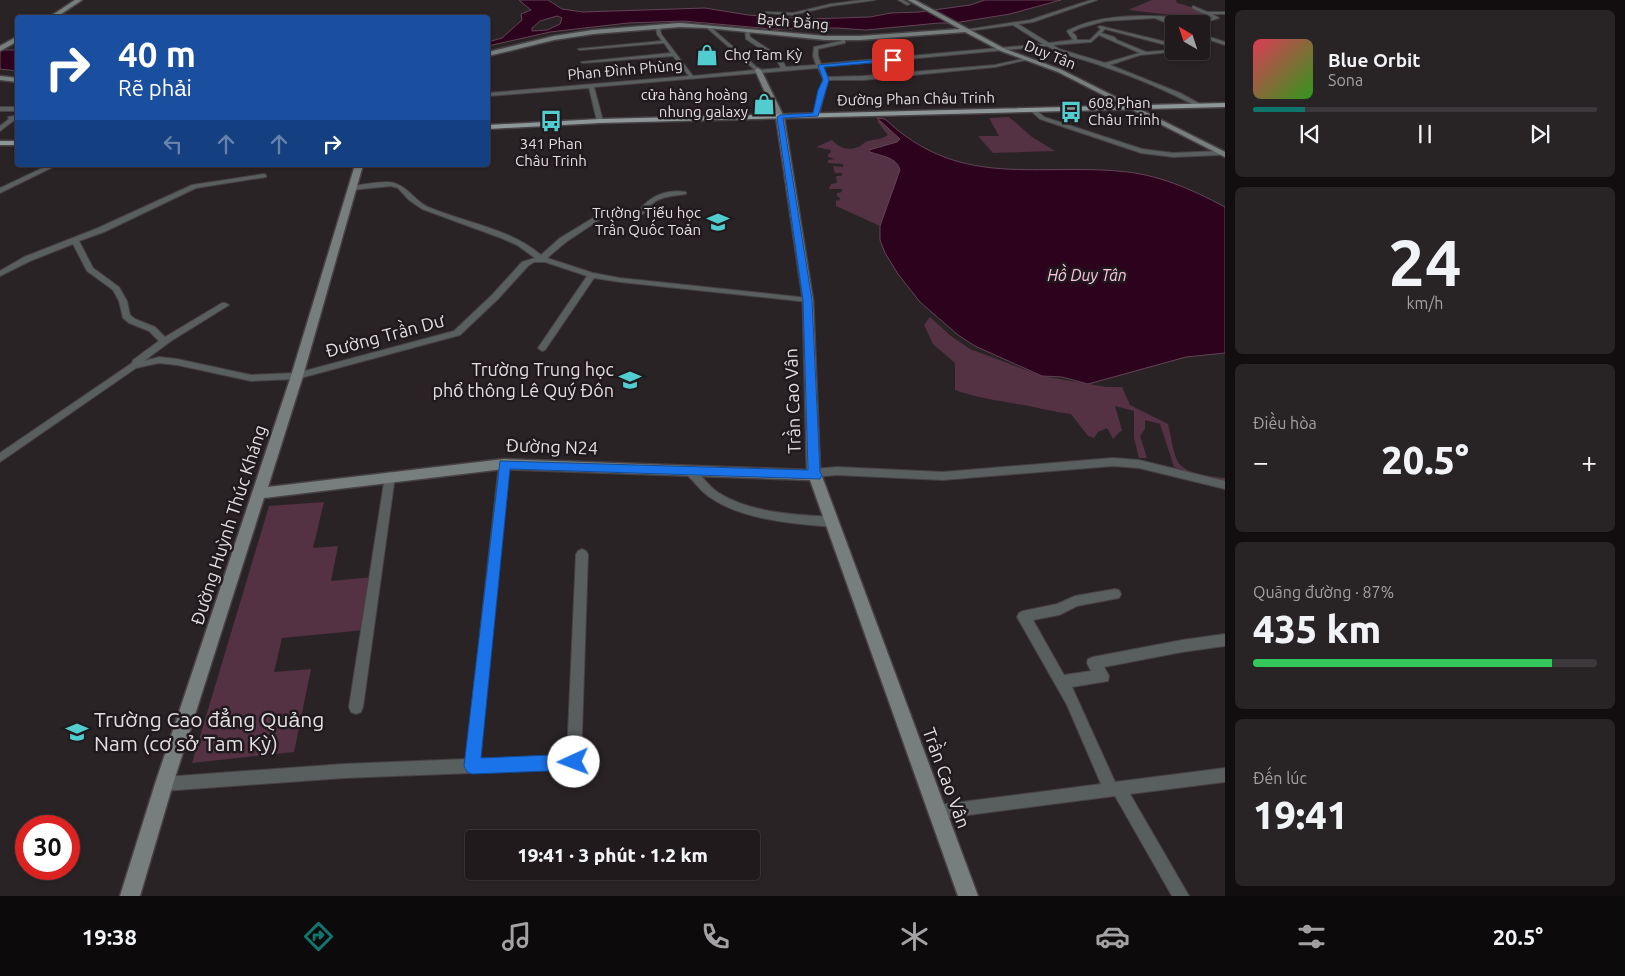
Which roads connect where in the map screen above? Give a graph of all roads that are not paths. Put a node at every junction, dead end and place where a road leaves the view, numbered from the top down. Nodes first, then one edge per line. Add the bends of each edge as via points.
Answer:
1 (79, 0) edge
2 (873, 0) edge
3 (900, 0) edge
4 (1080, 0) edge
5 (1095, 0) edge
6 (823, 1) dead end
7 (913, 1) edge
8 (831, 4) junction
9 (1193, 7) dead end
10 (764, 13) dead end
11 (1206, 13) junction
12 (1225, 13) edge
13 (55, 15) edge
14 (1156, 17) junction
15 (1165, 21) edge
16 (1015, 24) junction
17 (959, 25) junction
18 (1088, 25) junction
19 (708, 26) junction
20 (658, 27) junction
21 (1104, 28) junction
22 (747, 30) junction
23 (967, 30) junction
24 (1099, 34) junction
25 (843, 38) junction
26 (1210, 39) edge
27 (15, 40) edge
28 (1075, 41) junction
29 (665, 42) junction
30 (1165, 44) edge
31 (1225, 44) edge
32 (1046, 45) junction
33 (0, 49) edge
34 (580, 49) dead end
35 (1003, 50) junction
36 (1165, 52) edge
37 (490, 54) edge
38 (674, 54) junction
39 (1148, 54) junction
40 (1028, 59) junction
41 (583, 62) dead end
42 (1105, 65) junction
43 (820, 66) junction
44 (784, 69) junction
45 (758, 70) junction
46 (692, 77) junction
47 (0, 78) edge
48 (826, 79) junction
49 (15, 80) edge
50 (591, 86) junction
51 (490, 95) edge
52 (1225, 105) edge
53 (1200, 106) junction
54 (1132, 108) junction
55 (0, 109) edge
56 (15, 109) edge
57 (1033, 110) junction
58 (816, 115) junction
59 (780, 117) junction
60 (600, 121) junction
61 (0, 122) edge
62 (490, 126) edge
63 (0, 129) edge
64 (0, 143) edge
65 (15, 143) edge
66 (1223, 154) edge
67 (50, 167) edge
68 (358, 167) edge
69 (264, 176) dead end
70 (352, 188) junction
71 (0, 191) edge
72 (684, 193) dead end
73 (76, 241) junction
74 (541, 259) junction
75 (0, 274) edge
76 (592, 275) junction
77 (808, 300) junction
78 (225, 305) dead end
79 (164, 341) junction
80 (542, 348) dead end
81 (133, 366) junction
82 (297, 376) junction
83 (0, 458) edge
84 (504, 464) junction
85 (690, 471) junction
86 (815, 474) junction
87 (390, 476) junction
88 (1225, 485) edge
89 (259, 493) junction
90 (833, 522) junction
91 (582, 554) dead end
92 (1115, 594) dead end
93 (1225, 640) edge
94 (1061, 682) junction
95 (356, 707) dead end
96 (472, 766) junction
97 (1225, 775) edge
98 (164, 784) junction
99 (1115, 789) junction
100 (938, 812) junction
101 (130, 896) edge
102 (968, 896) edge
103 (1181, 896) edge

1 - 13 street
2 - 8 street
3 - 7 street
4 - 17 street via 1019,18
5 - 16 street, Bạch Đằng
6 - 8 street
7 - 17 street, Duy Tân
8 - 10 street via 793,14
9 - 11 street
11 - 12 street
11 - 14 street via 1217,18
14 - 15 street
14 - 18 street via 1105,20
16 - 23 street, Bạch Đằng
16 - 32 street
17 - 23 street, Duy Tân
18 - 21 street
18 - 28 street via 1068,32
19 - 20 street, Bạch Đằng
19 - 22 street, Bạch Đằng
19 - 45 street, Trần Cao Vân
20 - 29 street
20 - 37 street, Bạch Đằng via 554,38
21 - 24 street
21 - 30 street
22 - 25 street, Bạch Đằng
22 - 44 street via 748,38 778,58
23 - 25 street, Bạch Đằng
23 - 35 street, Duy Tân
24 - 28 street, Phan Đình Phùng via 1093,40
24 - 39 street
25 - 43 street via 843,42 816,48 814,57
26 - 31 street
27 - 33 street
28 - 32 street, Phan Đình Phùng
29 - 34 street
29 - 38 street
32 - 35 street, Phan Đình Phùng
32 - 42 street
35 - 40 street, Duy Tân
35 - 43 street, Phan Đình Phùng
36 - 39 street
38 - 41 street
38 - 46 street
39 - 42 street
40 - 48 street via 995,66
40 - 54 street, Duy Tân via 1060,71
42 - 53 street
43 - 44 street, Phan Đình Phùng
43 - 48 street
44 - 45 street, Phan Đình Phùng
45 - 46 street, Phan Đình Phùng
45 - 59 street, Trần Cao Vân
46 - 50 street, Phan Đình Phùng
47 - 49 street
48 - 58 street
50 - 51 street, Phan Đình Phùng
50 - 60 street
52 - 53 main road, Đường Phan Châu Trinh
53 - 54 main road, Đường Phan Châu Trinh
54 - 57 main road, Đường Phan Châu Trinh
54 - 66 street, Duy Tân
55 - 56 street
57 - 58 main road, Đường Phan Châu Trinh
57 - 66 street via 1042,118 1141,151 1173,155
58 - 59 main road, Đường Phan Châu Trinh
59 - 60 main road, Đường Phan Châu Trinh
59 - 77 street, Trần Cao Vân
60 - 62 main road, Đường Phan Châu Trinh
61 - 63 street via 14,118
64 - 65 main road
67 - 71 street
68 - 70 street, Đường Huỳnh Thúc Kháng
69 - 73 street via 194,186
70 - 74 street via 391,184 424,208 518,243
70 - 82 street, Đường Huỳnh Thúc Kháng
72 - 74 street, Đường Trần Dư via 662,195 646,204 641,213 607,212 563,240
73 - 75 street via 27,259
73 - 79 street via 90,269 116,289 126,316 152,329
74 - 76 street
74 - 82 street, Đường Trần Dư via 525,264 457,333
76 - 77 street
76 - 80 street
77 - 86 street, Trần Cao Vân
78 - 79 street
79 - 81 street
81 - 82 street, Đường Trần Dư via 159,360 251,378
81 - 83 street, Đường Trần Dư
82 - 89 street, Đường Huỳnh Thúc Kháng
84 - 85 street, Đường N24
84 - 87 street, Đường N24
84 - 96 street
85 - 86 street, Đường N24
85 - 90 street via 714,496 738,506 791,518
86 - 88 street via 837,471 943,476 1113,462 1139,464
86 - 90 street, Trần Cao Vân
87 - 89 street, Đường N24
87 - 95 street
89 - 98 street, Đường Huỳnh Thúc Kháng
90 - 100 street, Trần Cao Vân
91 - 96 street via 574,762
92 - 94 street via 1075,601 1023,617
93 - 94 street via 1093,663 1103,676
94 - 99 street
96 - 98 street
97 - 99 street
98 - 101 street, Đường Huỳnh Thúc Kháng
99 - 100 street
99 - 103 street
100 - 102 street, Trần Cao Vân

